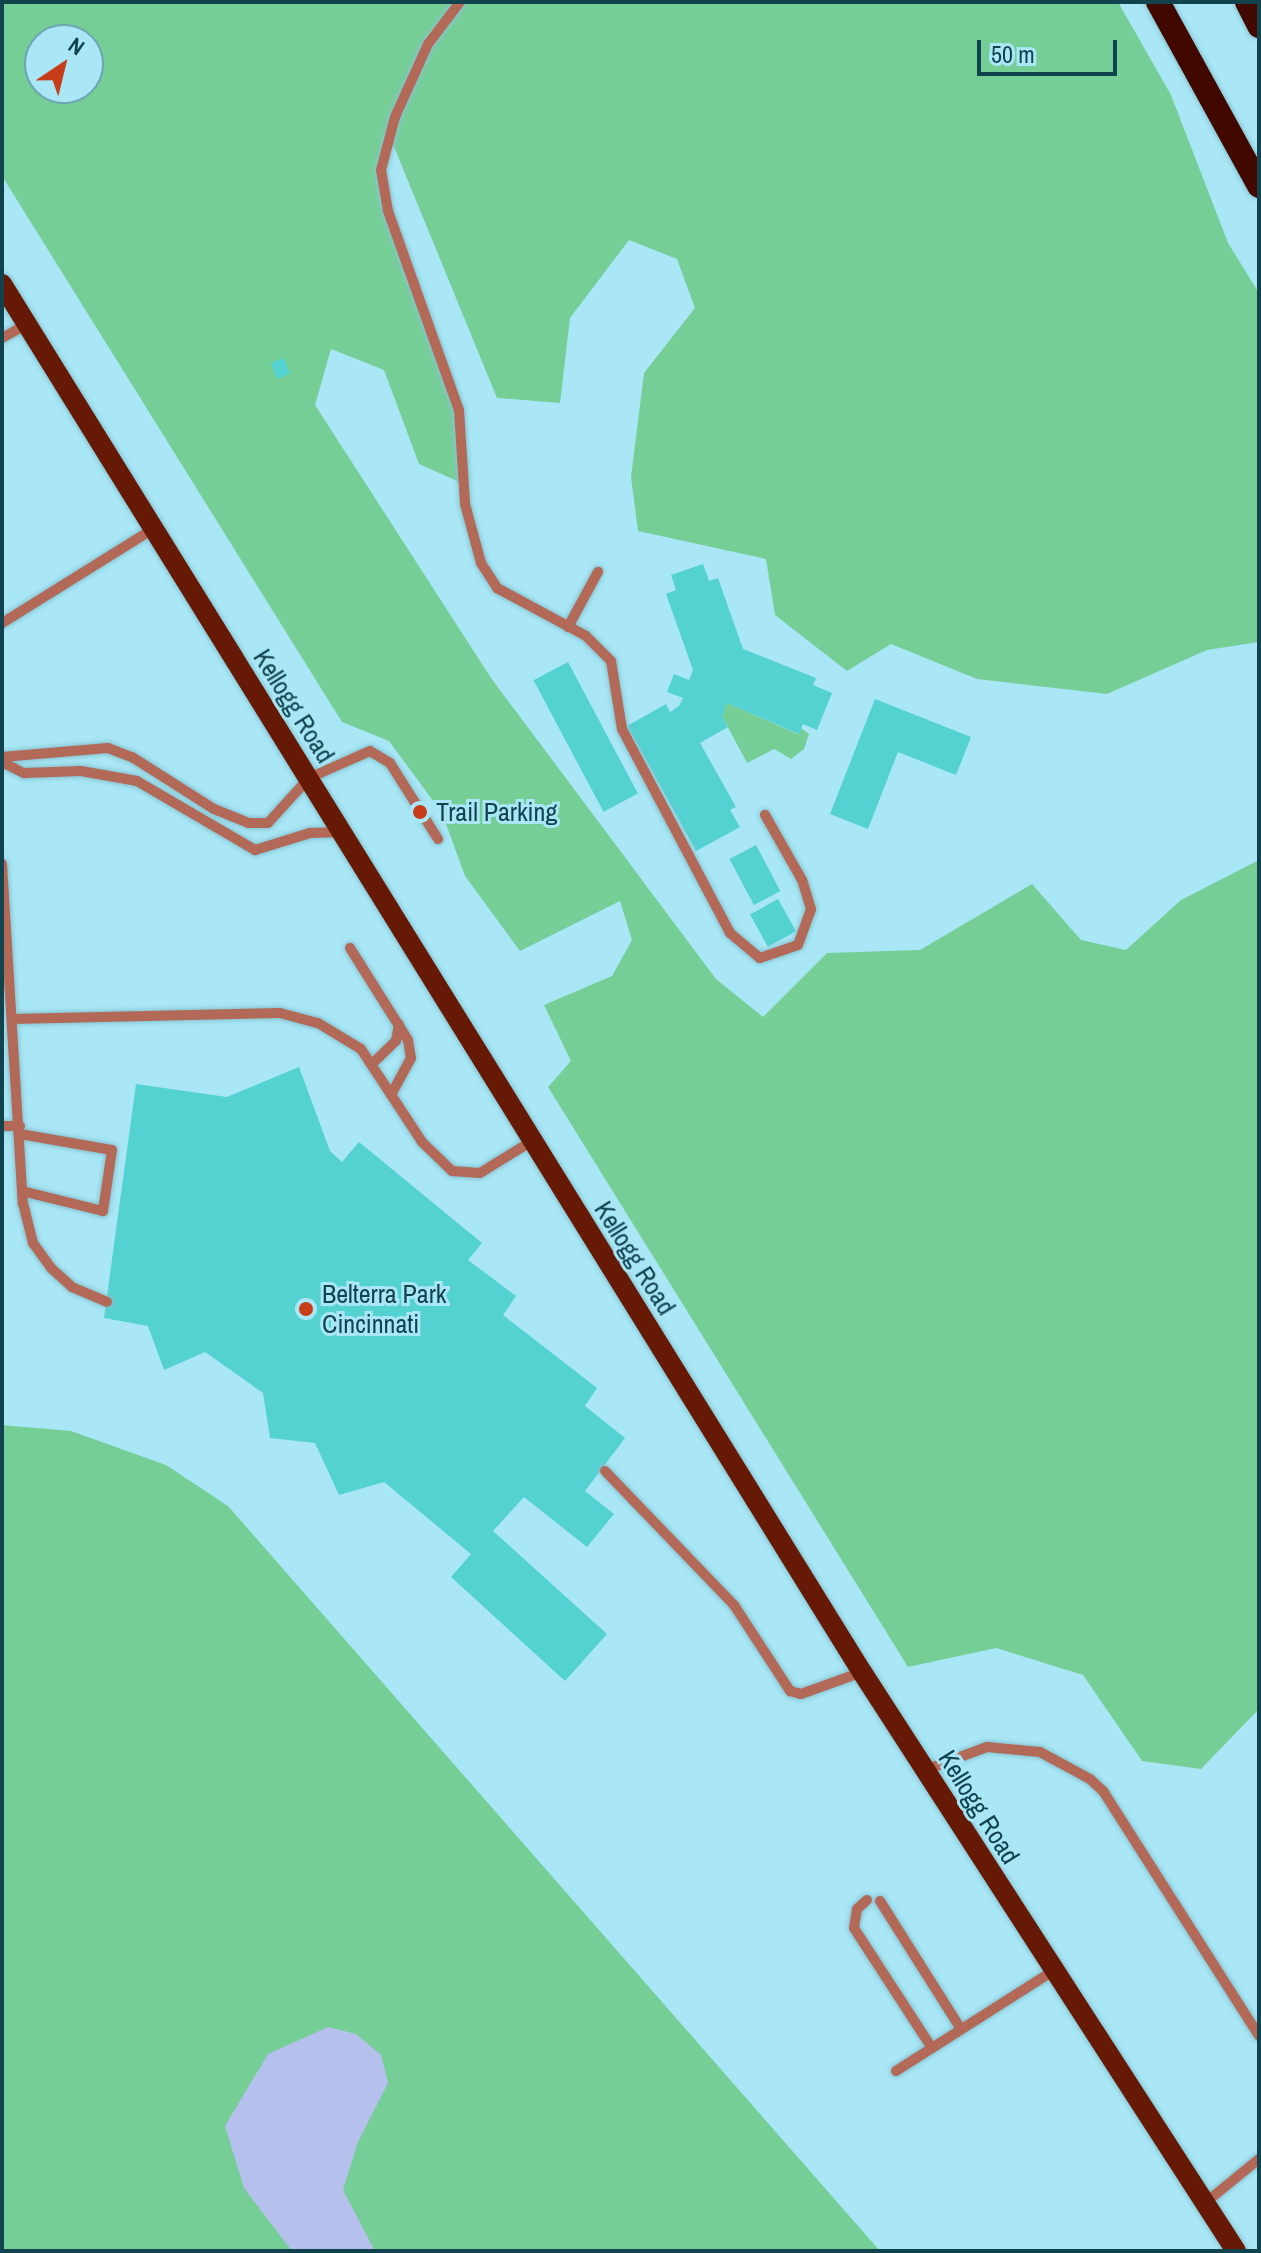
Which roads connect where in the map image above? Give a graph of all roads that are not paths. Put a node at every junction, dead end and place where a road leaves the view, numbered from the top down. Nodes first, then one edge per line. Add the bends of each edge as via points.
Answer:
1 (460, 2) edge
2 (1158, 2) edge
3 (1247, 2) edge
4 (1259, 26) edge
5 (1259, 186) edge
6 (2, 284) edge
7 (27, 324) junction
8 (2, 338) edge
9 (153, 529) junction
10 (598, 572) dead end
11 (2, 623) edge
12 (568, 627) junction
13 (2, 759) edge
14 (309, 778) junction
15 (765, 815) dead end
16 (343, 832) junction
17 (438, 839) dead end
18 (2, 864) edge
19 (350, 948) dead end
20 (12, 1019) junction
21 (399, 1024) junction
22 (373, 1063) junction
23 (391, 1095) junction
24 (2, 1126) edge
25 (20, 1130) junction
26 (532, 1141) junction
27 (22, 1191) junction
28 (107, 1302) dead end
29 (605, 1471) dead end
30 (862, 1672) junction
31 (925, 1770) junction
32 (867, 1900) dead end
33 (880, 1901) dead end
34 (1053, 1971) junction
35 (961, 2029) junction
36 (1259, 2036) edge
37 (932, 2048) junction
38 (896, 2071) dead end
39 (1259, 2159) edge
40 (1205, 2203) junction
41 (1236, 2251) edge

1 - 12 lane via 428,44 395,117 381,170 388,211 459,410 465,504 481,563 497,588
2 - 5 highway
3 - 4 highway
6 - 7 main road, Kellogg Road
7 - 8 lane
7 - 9 main road, Kellogg Road
9 - 11 lane
9 - 14 main road, Kellogg Road
10 - 12 lane
12 - 15 lane via 586,636 611,661 622,729 730,933 760,958 798,945 811,909 802,880
13 - 14 lane via 108,748 248,823 268,823
13 - 16 lane via 24,773 92,772 137,781 255,850 310,833
14 - 16 main road, Kellogg Road
14 - 17 lane via 363,751 380,755
16 - 26 main road, Kellogg Road
18 - 20 lane
19 - 21 lane
20 - 22 lane via 280,1013 345,1035
20 - 25 lane
21 - 22 lane via 396,1041
21 - 23 lane via 411,1058
22 - 23 lane
23 - 26 lane via 422,1142 452,1171 480,1173
24 - 25 lane
25 - 27 lane
25 - 27 lane via 112,1150 103,1211
26 - 30 main road, Kellogg Road
27 - 28 lane via 33,1243 51,1268 72,1287
29 - 30 lane via 734,1605 790,1691 801,1694
30 - 31 main road, Kellogg Road
31 - 34 main road, Kellogg Road
31 - 36 lane via 987,1747 1040,1752 1090,1779 1103,1791
32 - 37 lane via 857,1909 854,1928
33 - 35 lane
34 - 35 lane
34 - 40 main road, Kellogg Road
35 - 37 lane
37 - 38 lane
39 - 40 lane
40 - 41 main road, Kellogg Road

